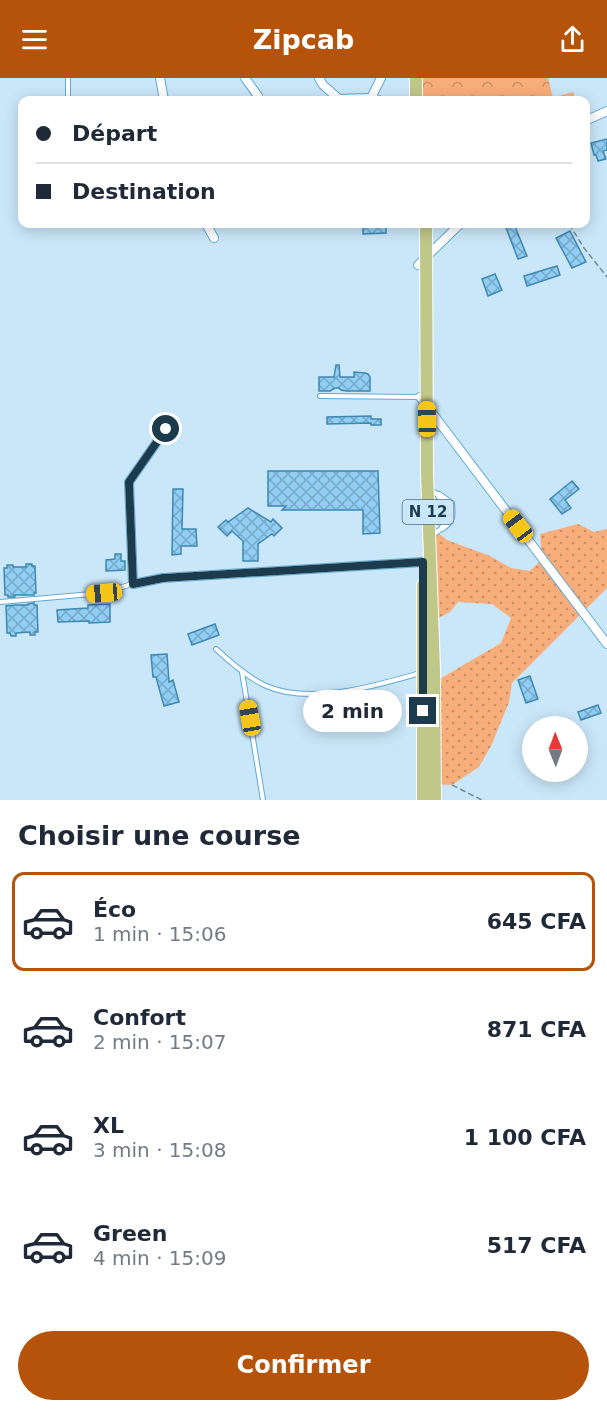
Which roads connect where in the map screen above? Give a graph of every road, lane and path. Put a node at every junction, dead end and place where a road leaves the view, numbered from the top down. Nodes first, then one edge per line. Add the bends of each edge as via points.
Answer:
1 (68, 78) edge
2 (160, 78) edge
3 (245, 78) edge
4 (319, 78) edge
5 (381, 78) edge
6 (416, 78) edge
7 (424, 78) edge
8 (68, 96) edge
9 (163, 96) edge
10 (258, 96) dead end
11 (336, 96) edge
12 (376, 96) edge
13 (416, 96) edge
14 (424, 96) edge
15 (607, 111) edge
16 (590, 119) edge
17 (208, 228) edge
18 (418, 228) edge
19 (426, 228) edge
20 (456, 228) edge
21 (572, 228) edge
22 (214, 238) dead end
23 (422, 261) junction
24 (607, 277) edge
25 (320, 396) dead end
26 (423, 401) junction
27 (166, 429) dead end
28 (432, 491) junction
29 (441, 529) junction
30 (429, 538) junction
31 (423, 562) junction
32 (133, 584) junction
33 (0, 602) edge
34 (607, 644) edge
35 (216, 649) dead end
36 (242, 671) junction
37 (423, 672) junction
38 (452, 785) dead end
39 (263, 800) edge
40 (423, 800) edge
41 (435, 800) edge
42 (482, 800) edge

1 - 8 lane
2 - 9 street
3 - 10 street
4 - 11 street
5 - 12 street
6 - 13 main road
7 - 14 main road
15 - 16 street
17 - 22 street
18 - 23 main road, N 12
19 - 23 main road, N 12
20 - 23 street
21 - 24 path
23 - 26 main road, N 12
25 - 26 lane
26 - 28 main road, N 12
26 - 31 main road, N 12
26 - 34 street
27 - 32 street via 129,482
28 - 29 lane via 444,504
28 - 29 lane via 452,502 449,524
28 - 30 main road, N 12
29 - 30 lane
30 - 41 main road, N 12
31 - 32 street via 163,578
31 - 37 main road, N 12
32 - 33 lane via 104,593
35 - 36 lane
36 - 37 lane via 265,686 298,694 335,693
36 - 39 lane
37 - 40 main road, N 12
38 - 42 path

